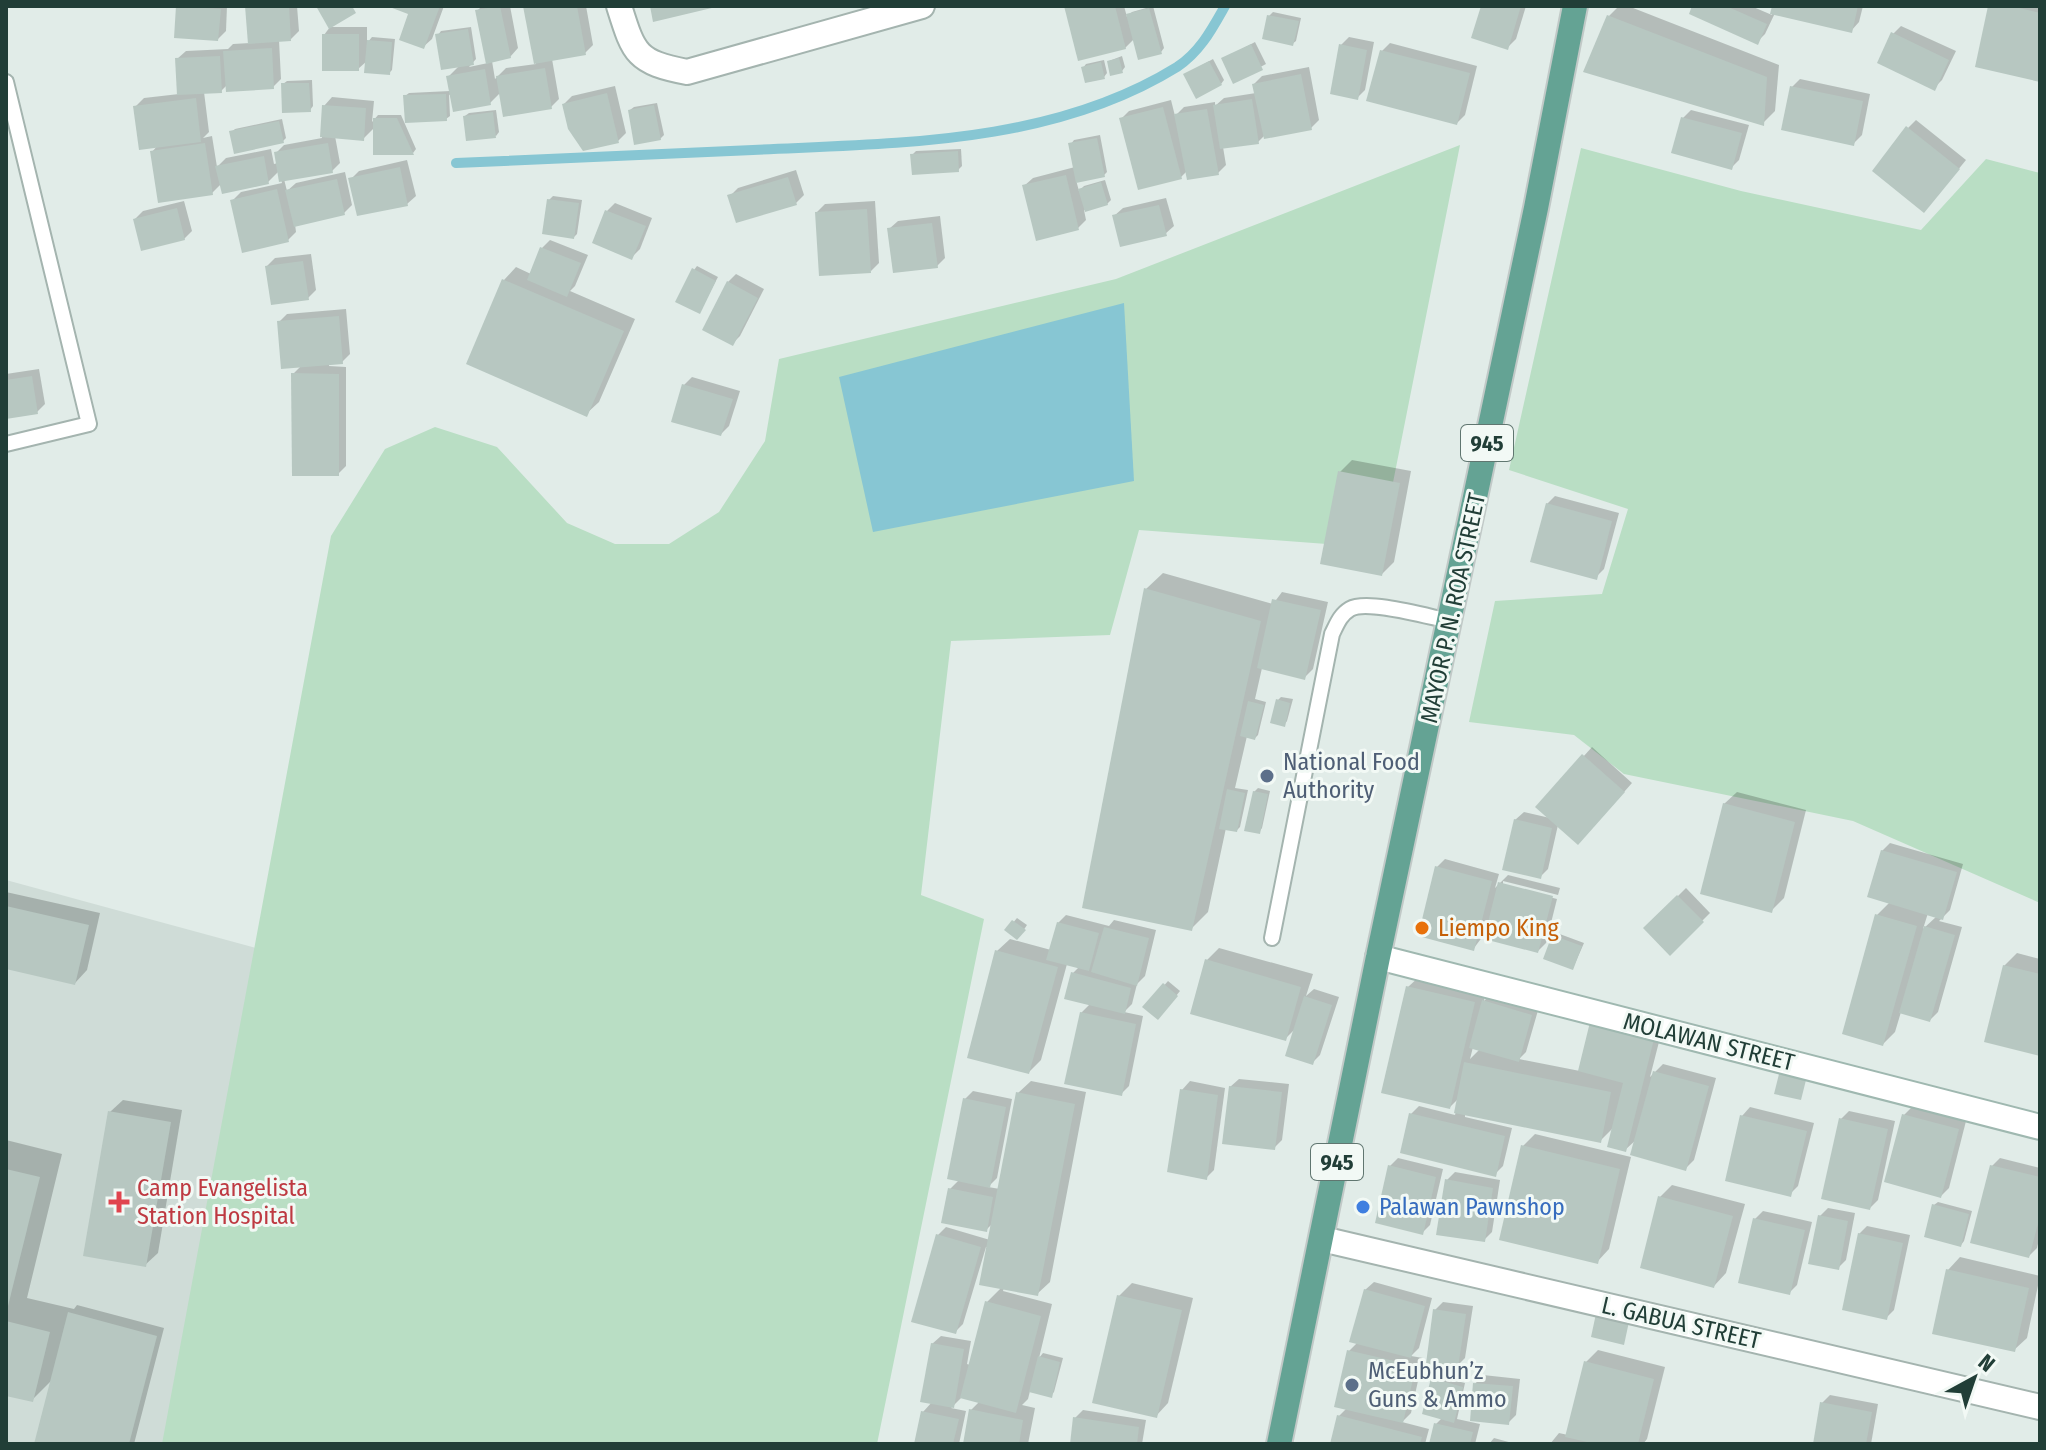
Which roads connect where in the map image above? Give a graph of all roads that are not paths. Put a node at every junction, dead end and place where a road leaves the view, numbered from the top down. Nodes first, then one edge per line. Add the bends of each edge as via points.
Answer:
1 (619, 6) edge
2 (922, 6) edge
3 (1575, 6) edge
4 (6, 82) edge
5 (6, 444) edge
6 (1450, 621) junction
7 (1272, 938) dead end
8 (1378, 957) junction
9 (2040, 1127) edge
10 (1322, 1239) junction
11 (2040, 1407) edge
12 (1279, 1444) edge

1 - 2 street via 633,49 658,66 687,72
3 - 6 main road, MAYOR P. N. ROA STREET / 945
4 - 5 lane via 89,424
6 - 7 lane via 1369,606 1354,606 1342,615 1332,634
6 - 8 main road, MAYOR P. N. ROA STREET / 945
8 - 9 street, MOLAWAN STREET
8 - 10 main road, MAYOR P. N. ROA STREET / 945
10 - 11 street, L. GABUA STREET
10 - 12 main road, MAYOR P. N. ROA STREET / 945

